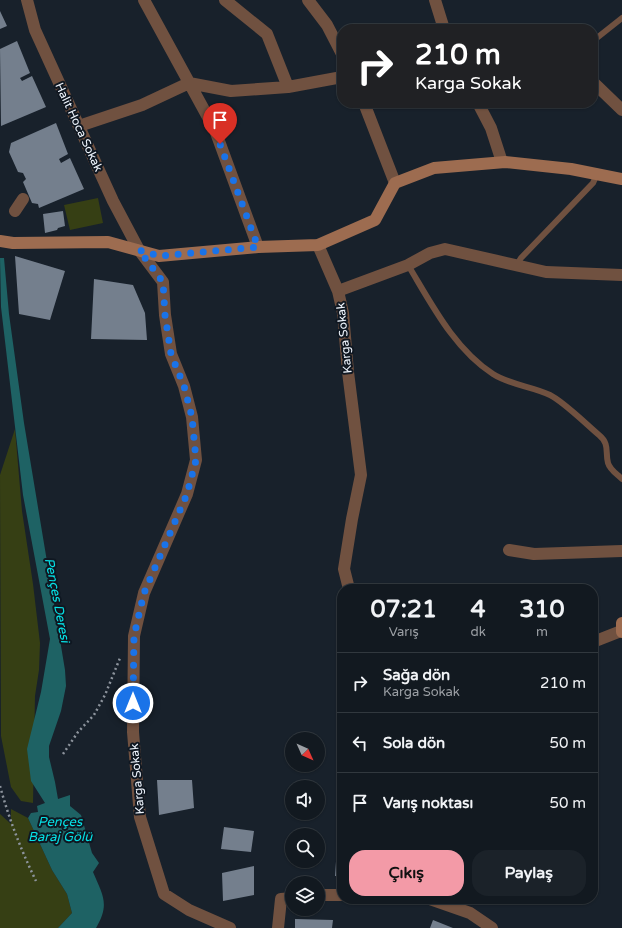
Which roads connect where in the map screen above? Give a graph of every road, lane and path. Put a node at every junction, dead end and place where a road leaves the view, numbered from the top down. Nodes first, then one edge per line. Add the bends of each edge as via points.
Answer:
1 (27, 0) edge
2 (144, 0) edge
3 (225, 0) edge
4 (308, 0) edge
5 (435, 0) edge
6 (622, 18) edge
7 (442, 24) edge
8 (598, 37) edge
9 (337, 44) edge
10 (337, 78) edge
11 (189, 83) junction
12 (288, 87) junction
13 (598, 87) edge
14 (366, 108) edge
15 (481, 108) edge
16 (622, 110) edge
17 (79, 126) junction
18 (502, 162) junction
19 (597, 174) junction
20 (622, 180) edge
21 (395, 184) junction
22 (23, 199) dead end
23 (15, 211) dead end
24 (0, 242) edge
25 (318, 245) junction
26 (258, 247) junction
27 (139, 250) junction
28 (408, 265) junction
29 (516, 266) junction
30 (622, 275) edge
31 (338, 291) junction
32 (622, 478) edge
33 (509, 550) dead end
34 (622, 551) edge
35 (348, 584) edge
36 (622, 629) edge
37 (598, 640) edge
38 (121, 656) dead end
39 (63, 754) dead end
40 (0, 786) edge
41 (36, 881) dead end
42 (325, 895) edge
43 (337, 895) edge
44 (285, 899) edge
45 (444, 904) edge
46 (230, 928) edge
47 (278, 928) edge
48 (492, 928) edge

1 - 17 street, Halit Hoca Sokak via 35,30
2 - 11 street
3 - 12 street via 267,34
4 - 9 street via 327,25
5 - 7 street
6 - 8 lane
10 - 12 street
11 - 12 street via 231,91
11 - 17 street via 142,105
11 - 26 street via 215,130
13 - 16 street
14 - 21 street
15 - 18 street via 491,128
17 - 27 street, Halit Hoca Sokak via 113,201
18 - 19 street
18 - 21 street via 434,168
19 - 20 street
19 - 29 lane via 593,183
21 - 25 street via 375,220
22 - 23 street
24 - 27 street via 108,242
25 - 26 street
25 - 31 street, Karga Sokak
26 - 27 street via 159,256
27 - 46 street, Karga Sokak via 163,282 171,354 184,386 192,417 196,460 187,494 144,593 134,636 133,732 140,817 164,894 189,910
28 - 29 street via 430,252 445,249
28 - 31 street
28 - 32 lane via 448,329 476,361 506,381 541,391 560,402 602,438 608,451 608,464
29 - 30 street via 546,272
31 - 35 street, Karga Sokak via 343,313 361,475 344,569
33 - 34 street via 534,554
36 - 37 street
38 - 39 path via 94,715
40 - 41 path via 8,814
42 - 43 street
44 - 47 street via 280,899
45 - 48 street via 470,913

